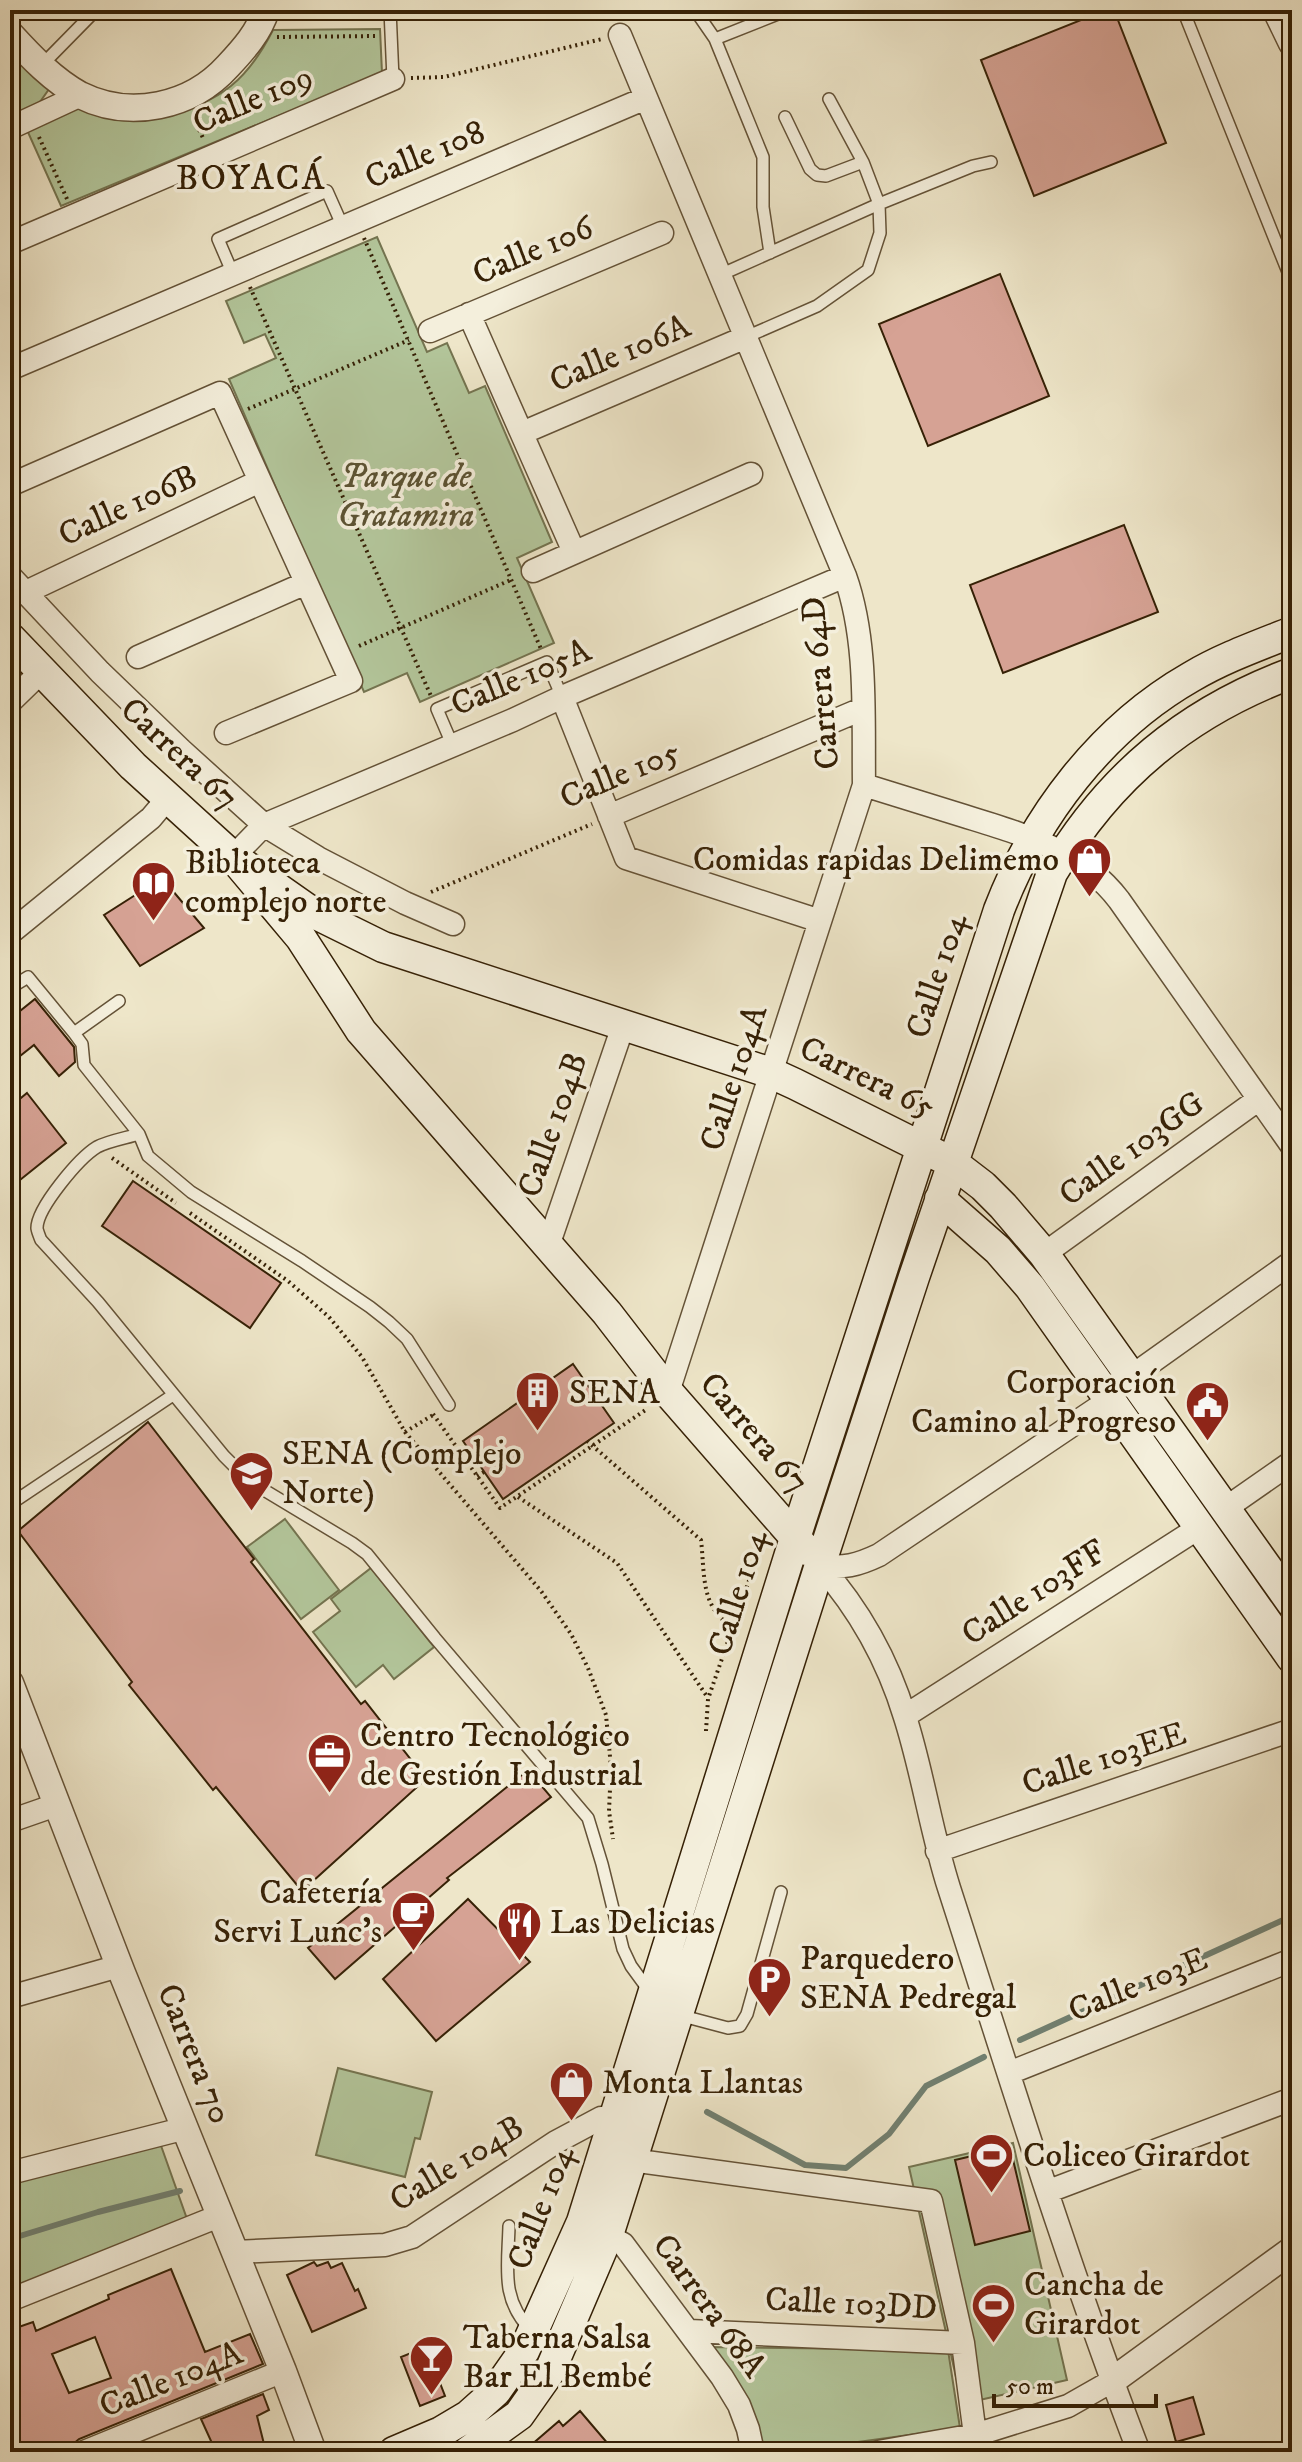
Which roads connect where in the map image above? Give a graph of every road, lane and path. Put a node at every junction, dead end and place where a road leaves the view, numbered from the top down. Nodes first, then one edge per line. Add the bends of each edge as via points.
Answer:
1 (96, 10) edge
2 (390, 10) edge
3 (695, 10) edge
4 (788, 10) edge
5 (1183, 10) edge
6 (1276, 10) edge
7 (261, 21) edge
8 (10, 34) edge
9 (620, 35) joint
10 (391, 36) junction
11 (715, 39) junction
12 (1292, 43) edge
13 (41, 67) junction
14 (393, 79) junction
15 (81, 95) junction
16 (646, 98) junction
17 (184, 99) junction
18 (829, 99) dead end
19 (785, 117) dead end
20 (20, 123) edge
21 (212, 156) junction
22 (863, 162) junction
23 (991, 162) dead end
24 (879, 204) junction
25 (74, 215) junction
26 (349, 224) junction
27 (662, 233) dead end
28 (10, 243) edge
29 (770, 253) junction
30 (238, 272) junction
31 (720, 275) junction
32 (1292, 282) edge
33 (469, 314) junction
34 (430, 331) joint
35 (746, 337) junction
36 (408, 341) junction
37 (10, 369) edge
38 (295, 389) junction
39 (231, 417) junction
40 (522, 433) junction
41 (751, 474) dead end
42 (260, 481) junction
43 (10, 485) edge
44 (574, 552) junction
45 (533, 571) joint
46 (845, 576) junction
47 (511, 580) junction
48 (306, 583) junction
49 (17, 585) edge
50 (401, 628) junction
51 (1292, 632) edge
52 (10, 638) edge
53 (339, 654) junction
54 (138, 657) dead end
55 (547, 662) junction
56 (42, 671) junction
57 (1292, 673) edge
58 (562, 697) junction
59 (10, 702) edge
60 (437, 709) junction
61 (862, 709) junction
62 (226, 733) dead end
63 (452, 744) junction
64 (864, 785) junction
65 (167, 799) junction
66 (609, 816) junction
67 (264, 825) junction
68 (1031, 838) junction
69 (1064, 853) junction
70 (233, 857) junction
71 (405, 903) junction
72 (820, 921) junction
73 (453, 924) dead end
74 (10, 933) edge
75 (10, 988) edge
76 (119, 1001) dead end
77 (623, 1026) junction
78 (74, 1033) junction
79 (771, 1073) junction
80 (1259, 1099) junction
81 (139, 1134) junction
82 (1292, 1146) edge
83 (97, 1147) junction
84 (922, 1147) junction
85 (953, 1163) junction
86 (911, 1181) junction
87 (940, 1199) junction
88 (548, 1246) junction
89 (1044, 1254) junction
90 (1292, 1262) edge
91 (1132, 1376) junction
92 (173, 1395) junction
93 (1111, 1399) junction
94 (657, 1400) junction
95 (449, 1405) joint
96 (433, 1414) junction
97 (405, 1432) junction
98 (590, 1443) junction
99 (1292, 1462) edge
100 (484, 1472) dead end
101 (477, 1476) junction
102 (518, 1497) junction
103 (15, 1501) dead end
104 (1226, 1508) junction
105 (1200, 1527) junction
106 (795, 1538) junction
107 (820, 1565) junction
108 (1292, 1603) edge
109 (733, 1628) dead end
110 (1292, 1658) edge
111 (10, 1683) edge
112 (708, 1699) dead end
113 (905, 1716) junction
114 (1292, 1730) edge
115 (56, 1805) junction
116 (10, 1821) edge
117 (614, 1842) dead end
118 (937, 1851) junction
119 (781, 1892) dead end
120 (1292, 1960) edge
121 (119, 1966) junction
122 (652, 1996) junction
123 (10, 1997) edge
124 (676, 2015) junction
125 (1009, 2073) junction
126 (1292, 2099) edge
127 (614, 2118) junction
128 (186, 2128) junction
129 (631, 2160) junction
130 (10, 2173) edge
131 (1049, 2191) junction
132 (219, 2216) junction
133 (509, 2226) dead end
134 (595, 2228) junction
135 (1292, 2250) edge
136 (235, 2252) junction
137 (10, 2300) edge
138 (533, 2331) junction
139 (689, 2331) junction
140 (963, 2343) junction
141 (283, 2371) junction
142 (1112, 2381) junction
143 (975, 2435) junction
144 (84, 2452) edge
145 (313, 2452) edge
146 (394, 2452) edge
147 (468, 2452) edge
148 (753, 2452) edge
149 (878, 2452) edge
150 (1139, 2452) edge

1 - 13 lane
2 - 10 lane
3 - 11 lane
4 - 11 lane
5 - 32 lane
6 - 12 street
7 - 10 path
7 - 17 street, Calle 109 via 218,77
8 - 13 street, Calle 109
9 - 14 path via 444,77
9 - 16 street, Carrera 64D
10 - 14 lane
11 - 29 lane via 763,157
13 - 15 street, Calle 109
14 - 21 street, Calle 109
15 - 17 street, Calle 109 via 140,108
15 - 20 street
16 - 26 street, Calle 108
16 - 31 street, Carrera 64D
17 - 21 path
18 - 22 lane
19 - 22 lane via 817,175
20 - 25 path
21 - 25 street, Calle 109
22 - 24 lane
23 - 24 lane
24 - 29 lane
24 - 35 lane via 880,233 868,270 817,306
25 - 28 street, Calle 109
26 - 30 street, Calle 108
26 - 30 lane via 327,191 218,239
26 - 36 path
27 - 33 street, Calle 106
29 - 31 lane
30 - 37 street, Calle 108
30 - 38 path
31 - 35 street, Carrera 64D
33 - 34 street, Calle 106
33 - 40 street
34 - 36 path
35 - 40 street, Calle 106A
35 - 46 street, Carrera 64D
36 - 38 path
36 - 47 path
38 - 39 path
38 - 50 path
39 - 42 street
39 - 43 street, Calle 106B via 220,393
40 - 44 street
41 - 44 street
42 - 48 street
42 - 49 street, Calle 106B
44 - 45 street
45 - 47 path
46 - 58 street, Calle 105A
46 - 61 street, Carrera 64D via 856,614
47 - 50 path
47 - 55 path
48 - 53 street
48 - 54 street
49 - 67 street, Carrera 67 via 100,672
50 - 53 path
50 - 60 path
51 - 68 main road, Calle 104 via 1232,655 1160,697 1087,764
52 - 56 main road, Carrera 67
53 - 62 street via 351,681
55 - 58 lane
55 - 60 lane
56 - 59 street
56 - 65 main road, Carrera 67
57 - 69 main road, Calle 104 via 1247,690 1163,743 1115,786
58 - 63 street, Calle 105A
58 - 66 street
60 - 63 lane
61 - 64 street, Carrera 64D
61 - 66 street, Calle 105
63 - 67 street, Calle 105A
64 - 68 street, Carrera 64D
64 - 72 street, Calle 104A
65 - 70 main road, Carrera 67
65 - 74 street via 151,818
66 - 71 path, Calle 105
66 - 72 street via 626,858
67 - 70 street, Calle 105A
67 - 71 street, Carrera 67
68 - 69 street, Carrera 64D
68 - 84 main road, Calle 104 via 999,910
69 - 80 street, Carrera 64D via 1105,882
69 - 85 main road, Calle 104 via 1043,896
70 - 77 main road, Carrera 65 via 310,911 383,947
70 - 88 main road, Carrera 67 via 301,938 361,1031
71 - 73 street, Carrera 67
72 - 79 street, Calle 104A
75 - 78 lane via 28,977
76 - 78 lane
77 - 79 main road, Carrera 65
77 - 88 street, Calle 104B
78 - 81 lane via 82,1044 84,1065
79 - 84 main road, Carrera 65
79 - 94 street, Calle 104A
80 - 82 street, Carrera 64D
80 - 89 street, Calle 103GG
81 - 83 lane
81 - 95 lane via 148,1156 191,1192 389,1322 407,1339
83 - 92 lane via 51,1197 37,1229
83 - 97 path via 288,1281 329,1317 362,1357
84 - 85 main road, Carrera 65
84 - 86 main road, Calle 104
85 - 87 main road, Calle 104
85 - 89 main road, Carrera 65 via 1003,1206
86 - 87 street
86 - 106 main road, Calle 104
87 - 93 main road via 1014,1267
87 - 107 main road, Calle 104
88 - 94 main road, Carrera 67 via 614,1322
89 - 91 main road, Carrera 65
90 - 91 street
91 - 104 main road, Carrera 65
92 - 103 lane
92 - 122 lane via 245,1477 367,1554 588,1818 623,1949
93 - 105 main road
93 - 107 street via 879,1555 853,1566
94 - 98 path
94 - 106 main road, Carrera 67
95 - 96 path
96 - 97 path
96 - 101 path
97 - 117 path via 541,1591 571,1634 606,1715
98 - 102 path
98 - 109 path via 701,1540 707,1600 719,1619
99 - 104 street
100 - 101 path
101 - 102 path via 500,1508
102 - 112 path via 617,1563
104 - 108 main road, Carrera 65
105 - 110 main road
105 - 113 street, Calle 103FF
106 - 107 main road, Carrera 67
106 - 122 main road, Calle 104
107 - 113 street, Carrera 67 via 871,1636
107 - 124 main road, Calle 104
111 - 115 street, Carrera 70
113 - 118 street, Carrera 67
114 - 118 street, Calle 103EE
115 - 116 street
115 - 121 street, Carrera 70
118 - 125 street, Carrera 67
119 - 124 lane via 740,2026 728,2028
120 - 125 street, Calle 103E
121 - 123 street
121 - 128 street, Carrera 70
122 - 127 main road, Calle 104
124 - 129 main road, Calle 104
125 - 131 street, Carrera 67
126 - 131 street
127 - 134 main road, Calle 104
127 - 136 street, Calle 104B via 601,2118 556,2142 412,2237 385,2245
128 - 130 street
128 - 132 street, Carrera 70
129 - 134 main road, Calle 104
129 - 140 street via 931,2201
131 - 142 street, Carrera 67
132 - 136 street, Carrera 70
132 - 137 street
133 - 138 lane via 507,2284 521,2320
134 - 138 main road, Calle 104
134 - 139 street, Carrera 68A via 623,2244
134 - 147 main road, Calle 104 via 550,2371 519,2415
135 - 142 street
136 - 141 street, Carrera 70
138 - 146 main road, Calle 104 via 496,2391 468,2416
139 - 140 street, Calle 103DD
139 - 148 street, Carrera 68A via 739,2405
140 - 143 street
141 - 144 street, Calle 104A
141 - 145 street, Carrera 70
142 - 143 street via 1068,2406
142 - 150 street, Carrera 67
143 - 149 street

